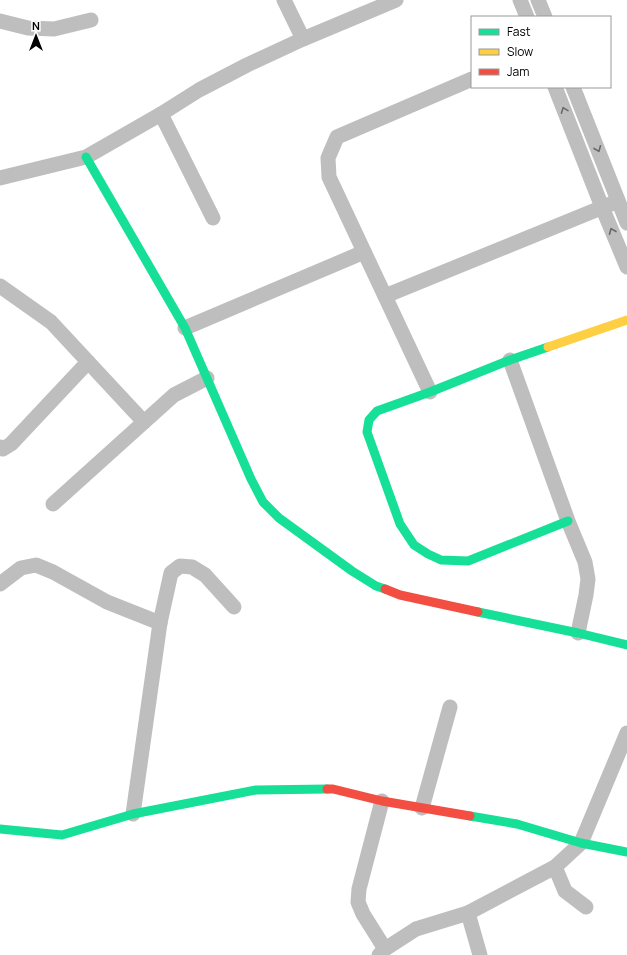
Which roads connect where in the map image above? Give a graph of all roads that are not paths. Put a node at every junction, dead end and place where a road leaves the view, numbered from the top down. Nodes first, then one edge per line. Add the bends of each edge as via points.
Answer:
1 (284, 0) edge
2 (395, 0) edge
3 (520, 0) edge
4 (538, 0) edge
5 (527, 16) edge
6 (545, 16) edge
7 (91, 20) dead end
8 (0, 21) edge
9 (303, 39) junction
10 (471, 79) edge
11 (555, 88) edge
12 (573, 88) edge
13 (161, 114) junction
14 (86, 157) junction
15 (0, 178) edge
16 (618, 201) junction
17 (602, 207) junction
18 (213, 218) dead end
19 (627, 222) edge
20 (364, 252) junction
21 (627, 267) edge
22 (0, 286) edge
23 (385, 296) junction
24 (627, 320) edge
25 (186, 328) junction
26 (510, 360) junction
27 (88, 362) junction
28 (207, 378) junction
29 (430, 392) junction
30 (144, 422) junction
31 (0, 447) edge
32 (53, 504) dead end
33 (568, 521) junction
34 (0, 584) edge
35 (234, 607) dead end
36 (160, 623) junction
37 (578, 633) junction
38 (627, 646) edge
39 (450, 707) dead end
40 (627, 733) edge
41 (382, 800) junction
42 (422, 808) junction
43 (133, 814) junction
44 (0, 829) edge
45 (581, 843) junction
46 (627, 852) edge
47 (555, 868) junction
48 (586, 907) dead end
49 (468, 913) junction
50 (382, 952) edge
51 (480, 955) edge

1 - 9 street
2 - 9 street
3 - 5 street
4 - 6 street
7 - 8 street via 54,29 28,28
9 - 13 street via 247,64
10 - 20 street via 337,137 328,158 328,176
17 -> 11 street
12 -> 16 street
13 - 14 street
13 - 18 street
14 - 15 street
14 - 25 street
16 - 17 street
16 - 19 street
21 -> 17 street
17 - 23 street
20 - 23 street
20 - 25 street
22 - 27 street via 51,322
23 - 29 street
24 - 26 street
25 - 28 street
26 - 29 street
26 - 33 street
27 - 30 street
27 - 31 street via 11,444 3,449
28 - 30 street via 174,395
28 - 37 street via 263,502 279,518 352,571 376,586 400,595
29 - 33 street via 377,411 369,420 367,432 400,524 414,546 441,560 468,561
30 - 32 street
33 - 37 street via 585,562 588,580
34 - 36 street via 21,568 36,565 106,602
35 - 36 street via 205,575 192,567 180,566 170,573
36 - 43 street
37 - 38 street
39 - 42 street
40 - 45 street
41 - 42 street
41 - 43 street via 333,789 256,790
41 - 50 street via 359,888 358,902
42 - 45 street via 517,824
43 - 44 street via 62,835
45 - 46 street
45 - 47 street
47 - 48 street via 564,891
47 - 49 street
49 - 50 street via 416,929
49 - 51 street

